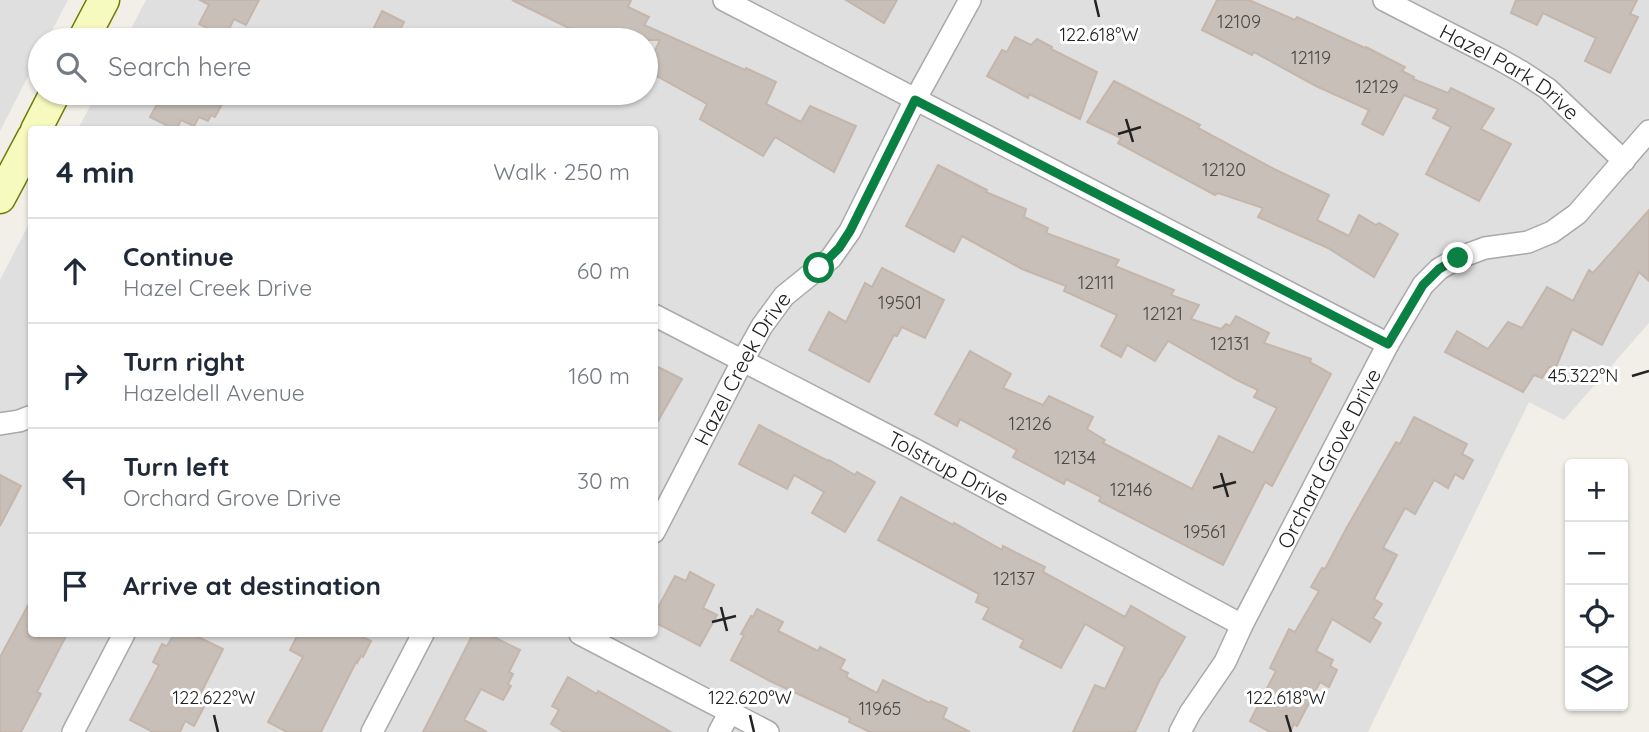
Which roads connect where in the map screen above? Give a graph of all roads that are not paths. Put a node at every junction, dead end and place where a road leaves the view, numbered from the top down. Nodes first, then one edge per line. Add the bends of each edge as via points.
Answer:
1 (104, 0) edge
2 (724, 0) edge
3 (970, 0) edge
4 (1384, 0) edge
5 (89, 28) edge
6 (915, 100) junction
7 (49, 105) edge
8 (38, 126) edge
9 (1649, 131) edge
10 (28, 146) edge
11 (1625, 160) junction
12 (0, 198) edge
13 (658, 316) edge
14 (1388, 344) junction
15 (743, 360) junction
16 (28, 418) edge
17 (0, 424) edge
18 (658, 524) edge
19 (1242, 625) junction
20 (122, 637) edge
21 (421, 637) edge
22 (595, 637) edge
23 (730, 712) junction
24 (74, 732) edge
25 (372, 732) edge
26 (719, 732) edge
27 (768, 732) edge
28 (1180, 732) edge

1 - 5 street
2 - 6 street
3 - 6 street, Hazel Creek Drive
4 - 11 street, Hazel Park Drive via 1548,89
6 - 14 street
6 - 15 street, Hazel Creek Drive via 839,248 784,296
7 - 8 street
9 - 11 street, Orchard Grove Drive
10 - 12 street
11 - 14 street, Orchard Grove Drive via 1577,214 1552,232 1528,242 1485,248 1439,269 1423,285
13 - 15 street, Tolstrup Drive
14 - 19 street, Orchard Grove Drive
15 - 18 street, Hazel Creek Drive
15 - 19 street, Tolstrup Drive
16 - 17 street
19 - 28 street, Orchard Grove Drive via 1225,662
20 - 24 street
21 - 25 street
22 - 23 street
23 - 26 street
23 - 27 street

